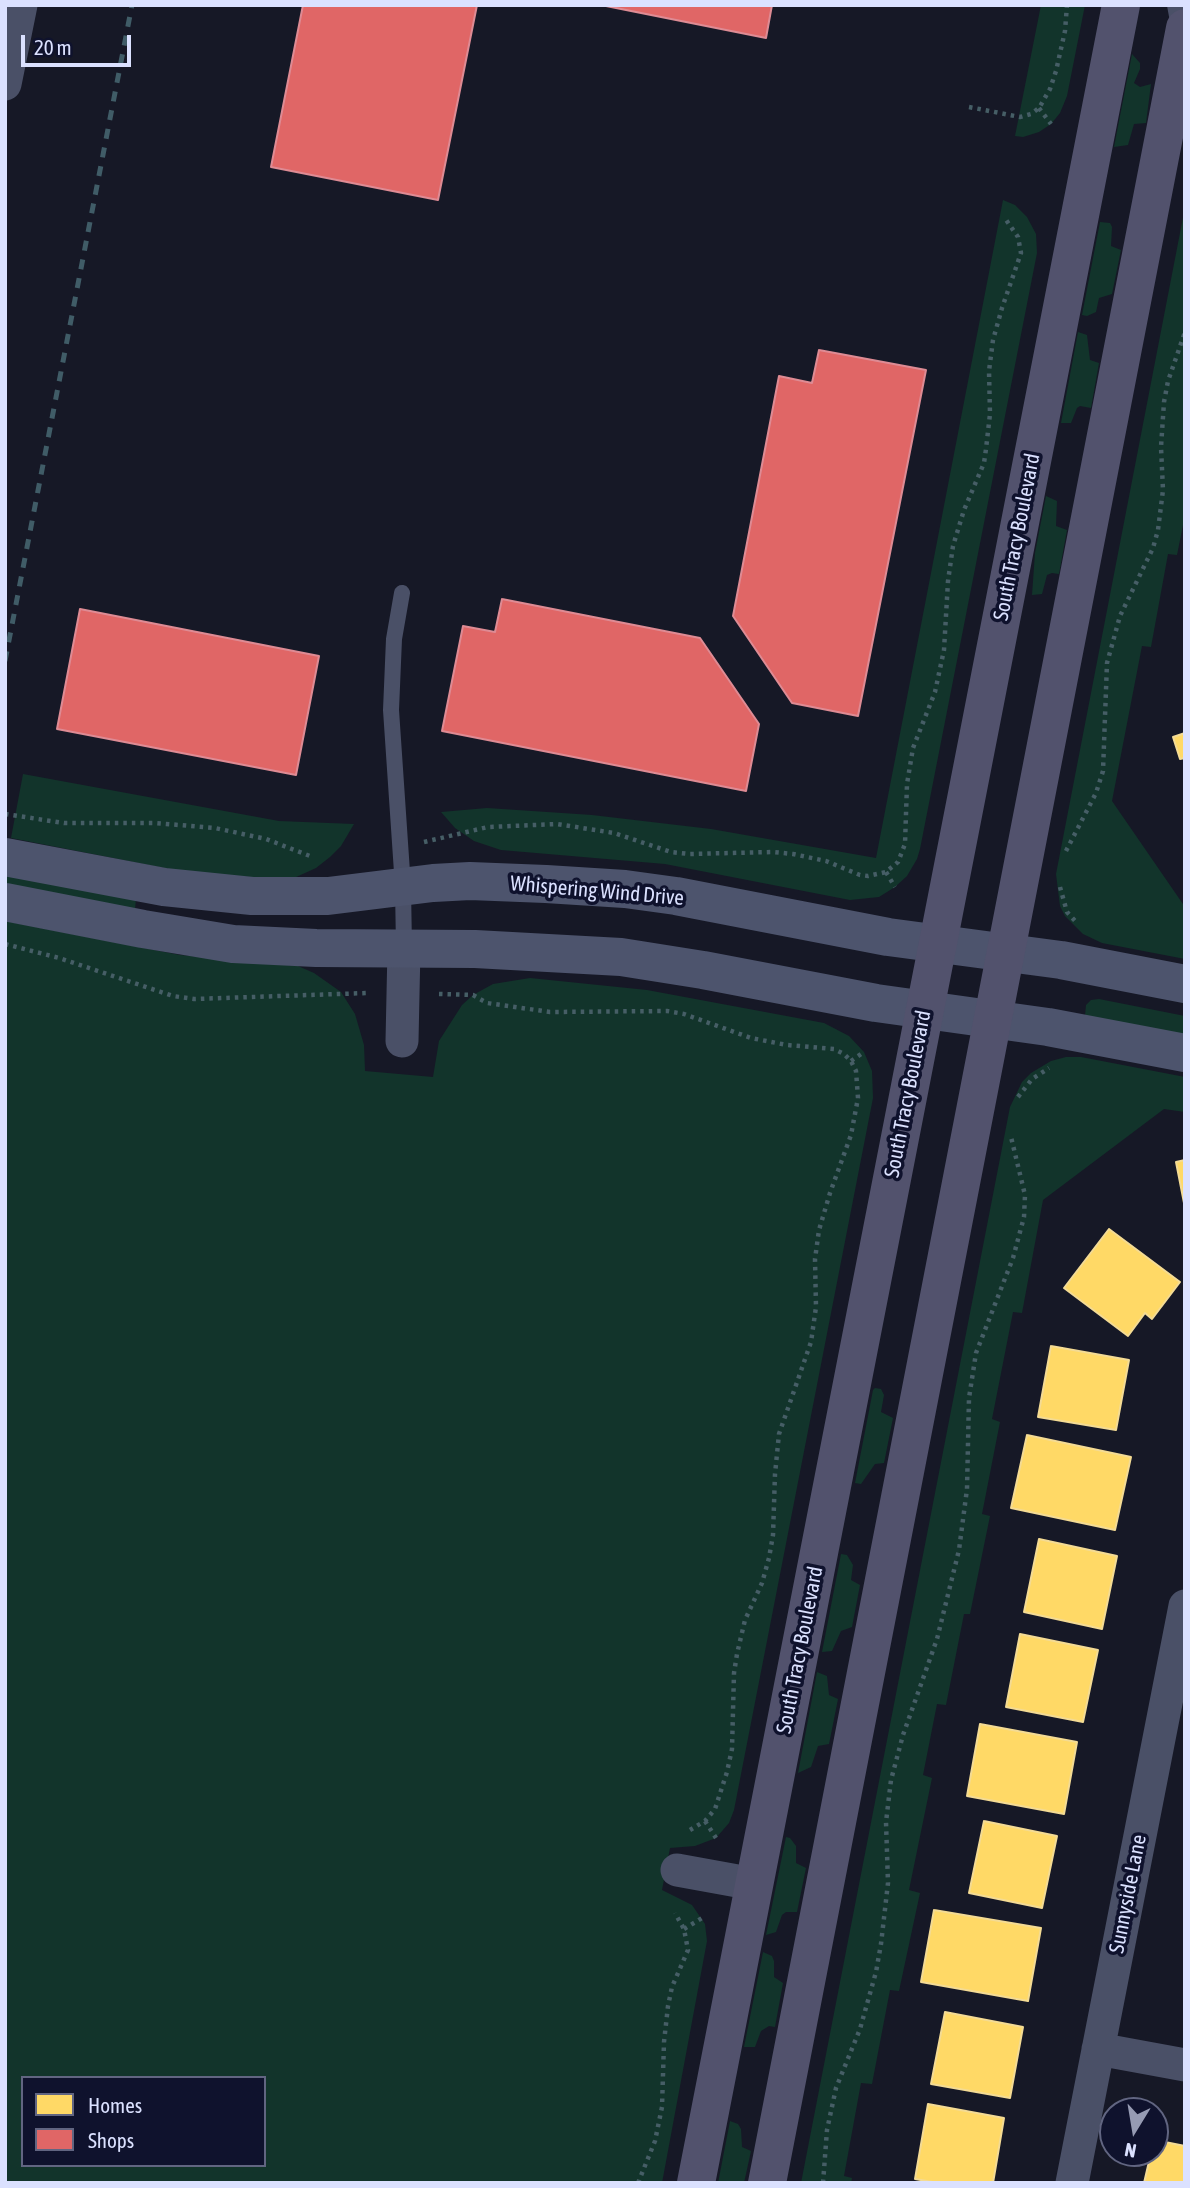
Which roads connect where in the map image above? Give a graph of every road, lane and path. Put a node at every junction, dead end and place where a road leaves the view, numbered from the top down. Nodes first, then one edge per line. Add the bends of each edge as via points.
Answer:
1 (20, 5) edge
2 (1067, 5) edge
3 (1121, 5) edge
4 (1175, 5) edge
5 (1184, 38) edge
6 (5, 84) edge
7 (969, 107) dead end
8 (1039, 108) junction
9 (1051, 124) dead end
10 (1004, 217) dead end
11 (1185, 332) edge
12 (402, 593) dead end
13 (5, 814) edge
14 (400, 847) junction
15 (1064, 855) dead end
16 (5, 857) edge
17 (315, 858) dead end
18 (886, 872) junction
19 (1059, 877) dead end
20 (403, 887) junction
21 (895, 887) dead end
22 (5, 902) edge
23 (1082, 928) dead end
24 (938, 943) junction
25 (5, 944) edge
26 (404, 948) junction
27 (1006, 952) junction
28 (1185, 984) edge
29 (341, 992) dead end
30 (473, 995) dead end
31 (925, 1010) junction
32 (993, 1019) junction
33 (402, 1041) dead end
34 (864, 1052) dead end
35 (1185, 1053) edge
36 (851, 1061) junction
37 (1055, 1065) dead end
38 (1017, 1098) dead end
39 (1011, 1128) dead end
40 (1185, 1606) edge
41 (705, 1821) junction
42 (690, 1830) dead end
43 (716, 1838) dead end
44 (677, 1870) dead end
45 (754, 1884) junction
46 (675, 1913) dead end
47 (702, 1918) dead end
48 (684, 1929) junction
49 (1098, 2049) junction
50 (1185, 2065) edge
51 (638, 2183) edge
52 (696, 2183) edge
53 (766, 2183) edge
54 (823, 2183) edge
55 (1072, 2183) edge

1 - 6 street
2 - 8 path via 1056,71
3 - 24 main road, South Tracy Boulevard
4 - 5 lane
5 - 27 main road
7 - 8 path via 1020,117
8 - 9 path
10 - 18 path via 1018,237 1021,253 993,340 984,463 953,546 944,650 936,692 913,748 905,844 898,862
11 - 15 path via 1164,402 1158,530 1120,616 1107,663 1104,771
12 - 14 lane via 394,639 391,710
13 - 17 path via 64,822 155,822 215,828 266,839
14 - 18 path via 467,830 556,824 614,833 680,853 773,852 811,857 860,875
14 - 20 lane
16 - 20 street, Whispering Wind Drive via 164,887 240,895 328,896
18 - 21 path
19 - 23 path via 1067,912
20 - 24 street, Whispering Wind Drive via 495,881 625,890
20 - 26 lane
22 - 26 street via 233,944
24 - 27 street, Whispering Wind Drive
24 - 31 main road, South Tracy Boulevard
25 - 29 path via 194,999
26 - 31 street via 621,957
26 - 33 street
27 - 28 street, Whispering Wind Drive
27 - 32 main road
30 - 36 path via 487,1003 550,1012 667,1010 760,1040 834,1049
31 - 32 street
31 - 45 main road, South Tracy Boulevard
32 - 35 street
32 - 53 main road
34 - 36 path
36 - 41 path via 859,1085 855,1117 819,1230 811,1342 779,1434 771,1546 737,1654 727,1772 715,1809
37 - 38 path via 1042,1068
39 - 54 path via 1025,1195 1024,1217 976,1353 959,1550 937,1639 891,1780 881,1944 860,2029 836,2088
40 - 49 street, Sunnyside Lane
41 - 42 path
41 - 43 path
44 - 45 street
45 - 52 main road, South Tracy Boulevard
46 - 48 path
47 - 48 path
48 - 51 path via 688,1950 668,2007 662,2107 655,2141
49 - 50 street
49 - 55 street, Sunnyside Lane

